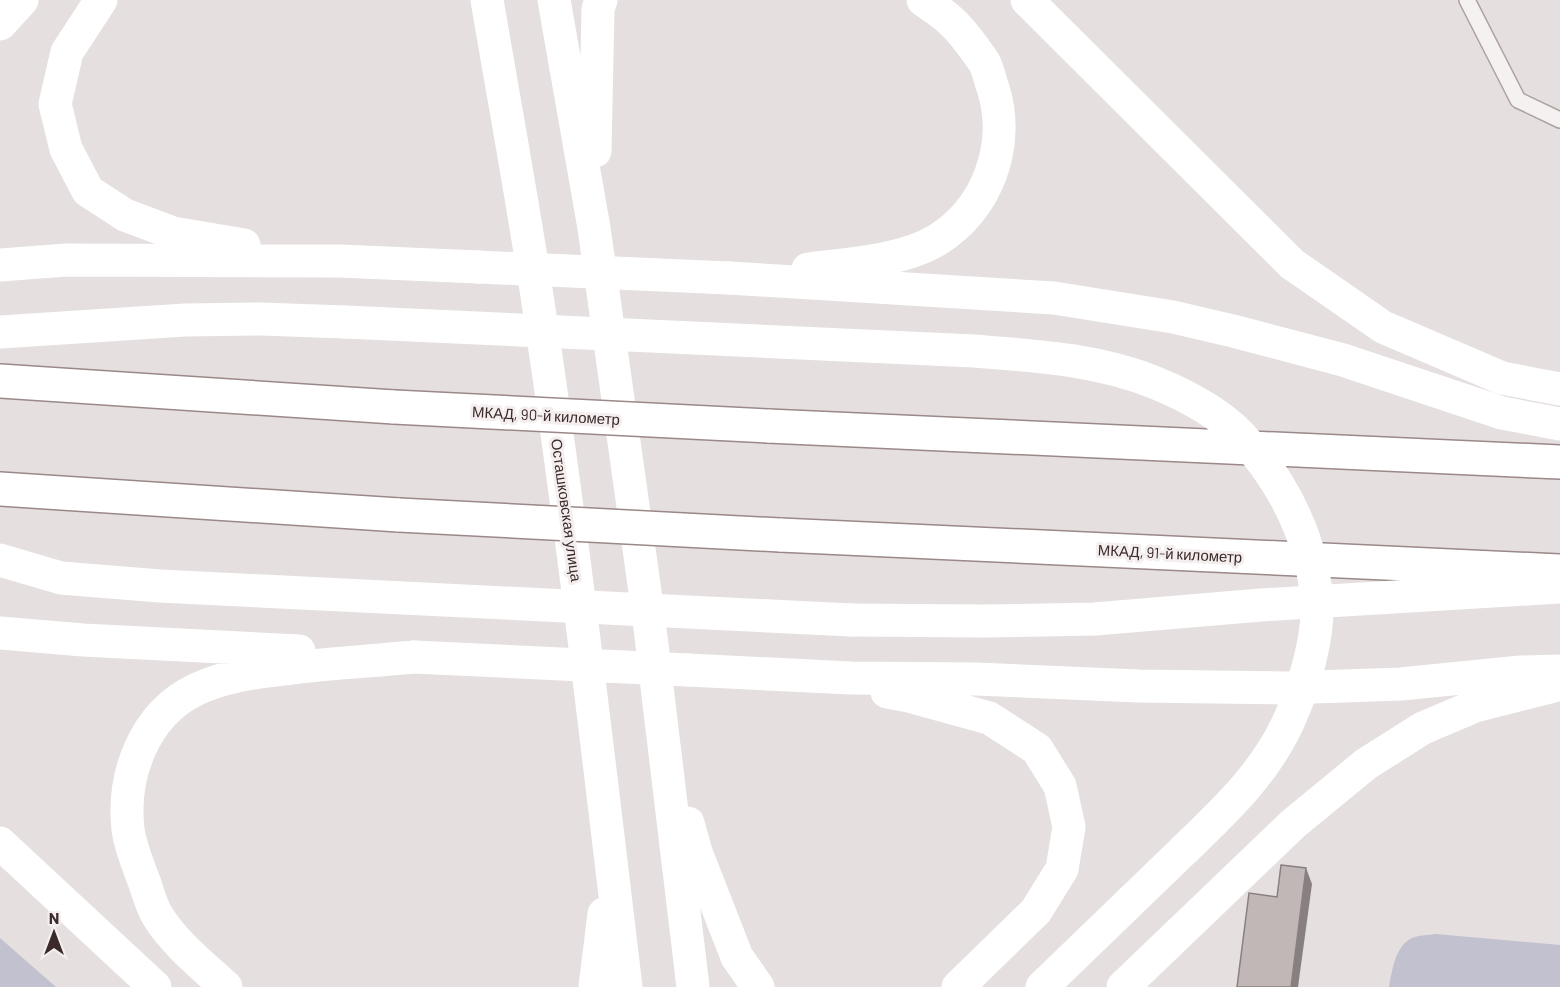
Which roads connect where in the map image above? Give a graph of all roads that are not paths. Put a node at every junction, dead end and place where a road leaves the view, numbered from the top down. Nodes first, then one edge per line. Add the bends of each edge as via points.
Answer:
1 (22, 0) edge
2 (101, 0) edge
3 (468, 0) edge
4 (487, 0) edge
5 (554, 0) edge
6 (601, 0) edge
7 (923, 0) edge
8 (1027, 0) edge
9 (1467, 0) edge
10 (0, 24) edge
11 (1560, 120) edge
12 (523, 209) junction
13 (594, 228) junction
14 (340, 261) junction
15 (0, 265) edge
16 (786, 277) junction
17 (0, 332) edge
18 (1343, 360) junction
19 (1502, 378) junction
20 (0, 381) edge
21 (1560, 389) edge
22 (1560, 424) edge
23 (1560, 462) edge
24 (0, 489) edge
25 (0, 560) edge
26 (1560, 571) edge
27 (1560, 587) edge
28 (0, 633) edge
29 (414, 657) junction
30 (1560, 671) edge
31 (851, 682) junction
32 (1560, 685) edge
33 (663, 741) junction
34 (605, 813) junction
35 (0, 843) edge
36 (155, 987) edge
37 (226, 987) edge
38 (595, 987) edge
39 (626, 987) edge
40 (693, 987) edge
41 (758, 987) edge
42 (958, 987) edge
43 (1042, 987) edge
44 (1123, 987) edge

1 - 10 main road
2 - 14 main road via 67,52 55,104 66,148 88,191 125,215 173,233
3 - 12 main road
4 - 12 main road, Осташковская улица
5 - 13 main road
6 - 13 main road
7 - 16 main road via 953,23 985,64 997,101 1000,138 995,167 964,218 937,241 901,255
8 - 19 main road via 1292,264 1383,327
9 - 11 lane via 1518,100
12 - 34 main road, Осташковская улица
13 - 33 main road
14 - 15 main road via 66,260
14 - 16 main road, bridge via 729,278
16 - 18 main road via 1054,298 1173,317
17 - 43 main road, bridge via 261,319 974,351 1063,358 1110,368 1156,382 1202,405 1239,434 1271,473 1297,519 1312,569 1317,610 1309,665 1293,712 1268,758 1239,797
18 - 19 main road
18 - 22 main road via 1502,413
19 - 21 main road
20 - 23 main road, МКАД, 90-й километр, bridge via 394,407
24 - 26 main road, МКАД, 91-й километр, bridge via 780,536
25 - 27 main road, bridge via 61,578 160,586 851,620 1095,619
28 - 29 main road
29 - 31 main road, bridge
29 - 37 main road via 242,674 194,690 169,707 136,755 127,787 128,830 156,914
30 - 31 main road via 1401,684 1285,687 976,679
31 - 42 main road via 989,718 1037,748 1060,786 1069,827 1062,869 1036,911
32 - 44 main road via 1475,706 1423,728 1366,764 1293,824
33 - 40 main road
33 - 41 main road via 696,852 737,957
34 - 38 main road via 604,915
34 - 39 main road, Осташковская улица
35 - 36 main road

